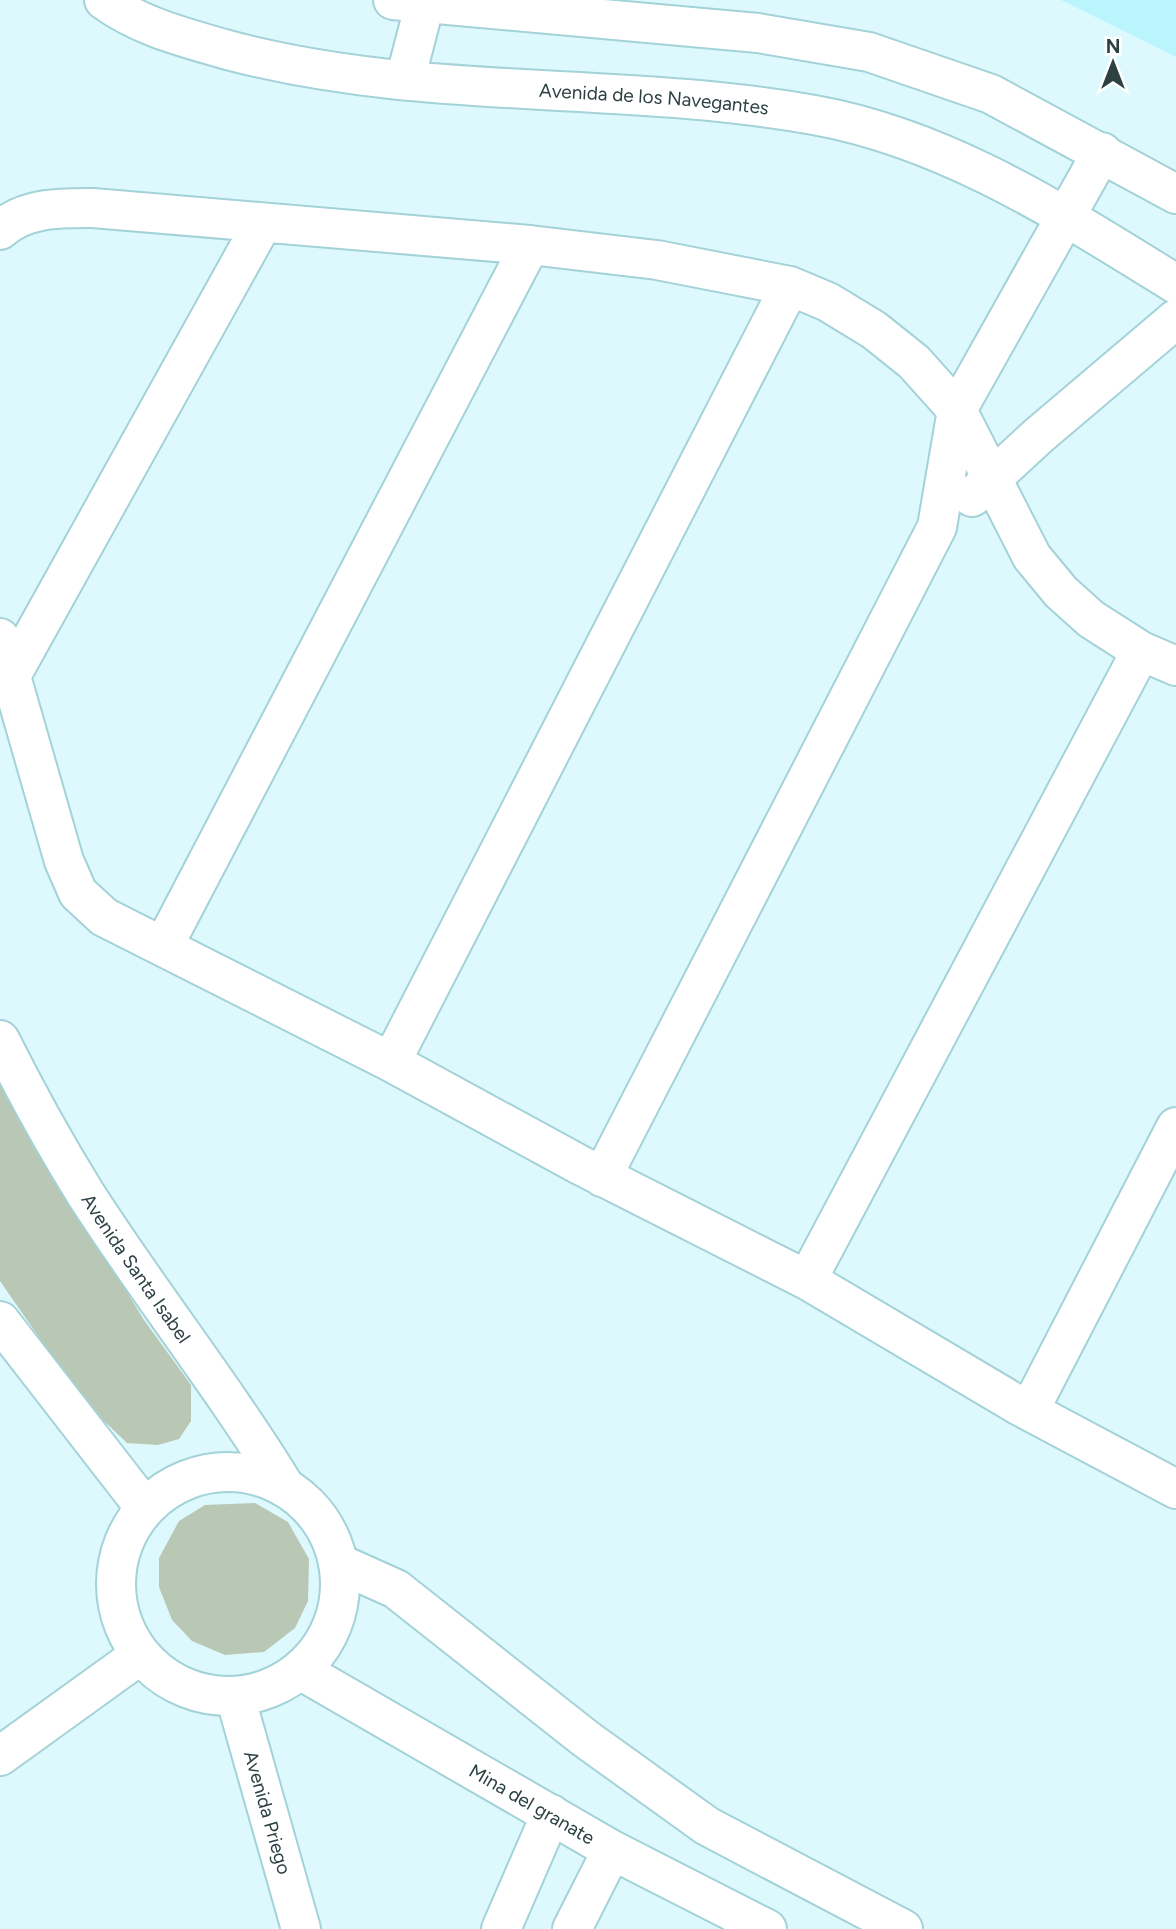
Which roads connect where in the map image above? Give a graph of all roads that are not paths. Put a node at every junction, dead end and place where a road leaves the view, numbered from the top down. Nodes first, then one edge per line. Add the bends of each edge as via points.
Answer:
1 (104, 0) edge
2 (409, 1) edge
3 (405, 80) junction
4 (1101, 152) junction
5 (1176, 194) edge
6 (1066, 216) junction
7 (262, 224) junction
8 (0, 230) edge
9 (530, 245) junction
10 (1176, 284) edge
11 (790, 286) junction
12 (1176, 319) edge
13 (957, 410) junction
14 (991, 480) junction
15 (937, 527) junction
16 (0, 638) edge
17 (1140, 651) junction
18 (1176, 666) edge
19 (12, 674) junction
20 (163, 947) junction
21 (0, 1040) edge
22 (391, 1062) junction
23 (1176, 1127) edge
24 (602, 1177) junction
25 (807, 1280) junction
26 (0, 1321) edge
27 (1029, 1411) junction
28 (285, 1487) junction
29 (1176, 1489) edge
30 (145, 1508) junction
31 (338, 1563) junction
32 (140, 1655) junction
33 (300, 1670) junction
34 (235, 1696) junction
35 (0, 1756) edge
36 (551, 1814) junction
37 (612, 1850) junction
38 (300, 1929) edge
39 (501, 1929) edge
40 (572, 1929) edge
41 (767, 1929) edge
42 (903, 1929) edge

1 - 3 street, Avenida de los Navegantes via 123,14 186,38 262,59
2 - 3 street
2 - 4 street via 758,33 869,52 991,94
3 - 6 street, Avenida de los Navegantes via 497,90 733,103 817,115 902,139 984,171
4 - 5 street
4 - 6 street
6 - 10 street, Avenida de los Navegantes
6 - 13 street
7 - 8 street via 54,208 31,213
7 - 9 street
7 - 19 street
9 - 11 street via 657,260
9 - 20 street
11 - 13 street via 874,330 914,362
11 - 22 street
12 - 14 street
13 - 14 street
13 - 15 street
14 - 15 street
14 - 17 street via 1032,557 1061,592 1091,619
15 - 24 street
16 - 19 street
17 - 18 street
17 - 25 street
19 - 20 street via 64,861 78,893 104,917
20 - 22 street
21 - 28 street, Avenida Santa Isabel via 86,1194
22 - 24 street
23 - 27 street
24 - 25 street
25 - 27 street
26 - 30 street
27 - 29 street
28 - 30 street via 239,1472 215,1472 177,1485
28 - 31 street via 320,1520
30 - 32 street via 129,1530 115,1581 117,1607
31 - 33 street via 340,1587 333,1621 317,1653
31 - 42 street via 396,1589 586,1739 707,1826
32 - 34 street via 183,1687 208,1695
32 - 35 street
33 - 34 street via 270,1687
33 - 36 street, Mina del granate
34 - 38 street, Avenida Priego
36 - 37 street, Mina del granate
36 - 39 street
37 - 40 street
37 - 41 street, Mina del granate

